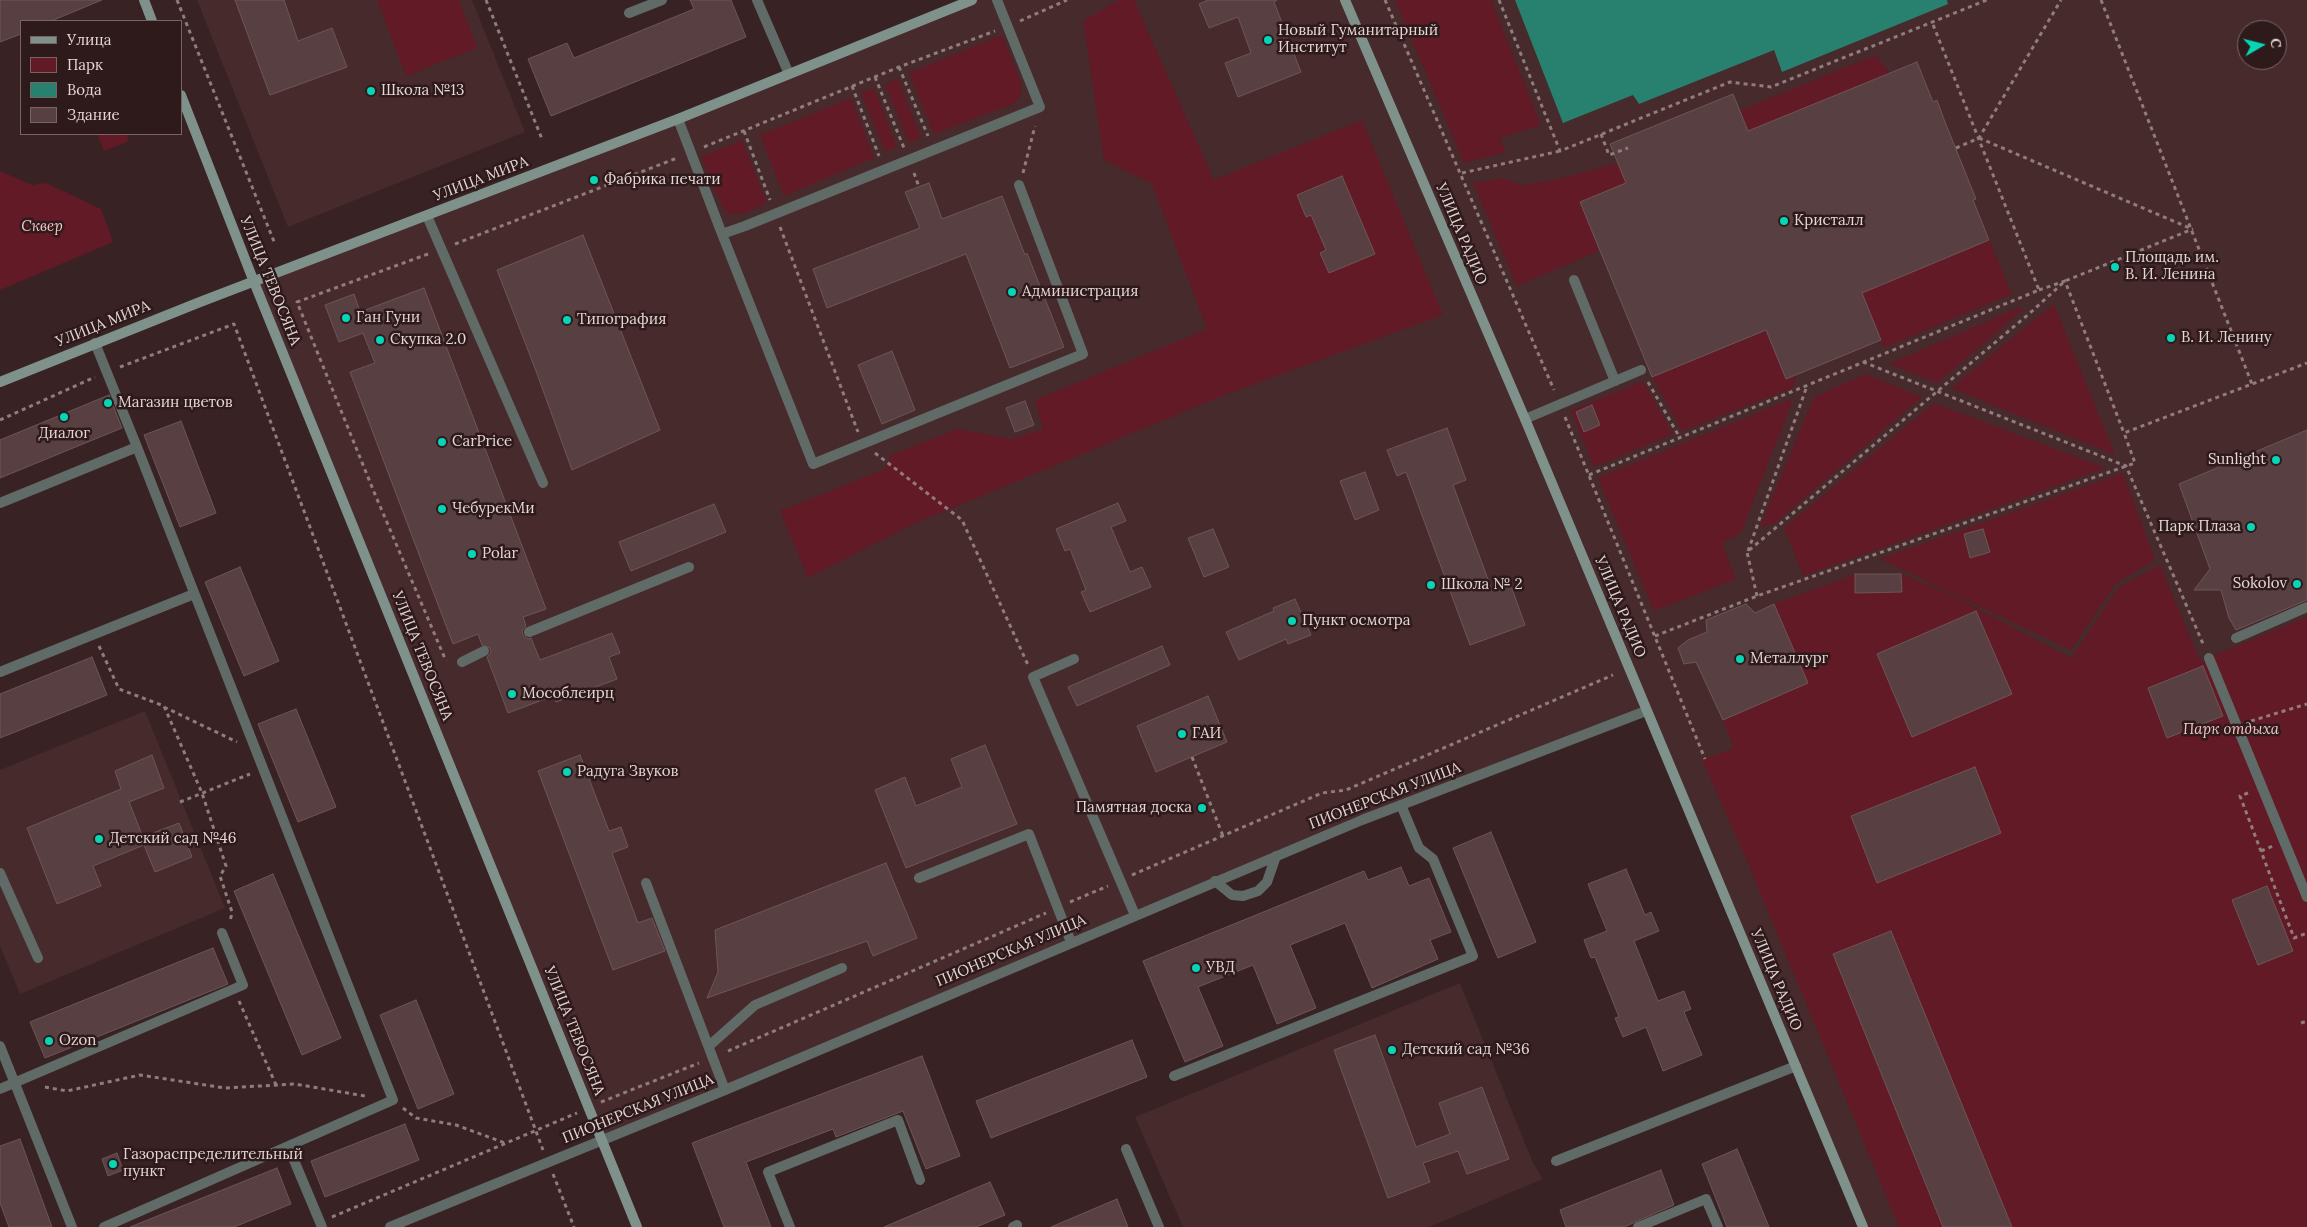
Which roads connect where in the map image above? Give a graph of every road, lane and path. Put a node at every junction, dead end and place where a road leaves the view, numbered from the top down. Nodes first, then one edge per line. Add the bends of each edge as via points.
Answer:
1 (144, 0) edge
2 (177, 0) edge
3 (486, 0) edge
4 (662, 0) edge
5 (757, 0) edge
6 (972, 0) edge
7 (997, 0) edge
8 (1067, 0) edge
9 (1345, 0) edge
10 (1385, 0) edge
11 (1499, 0) edge
12 (1987, 0) edge
13 (2061, 0) edge
14 (2101, 0) edge
15 (629, 13) dead end
16 (152, 20) edge
17 (1932, 22) junction
18 (1008, 26) junction
19 (899, 67) junction
20 (789, 74) junction
21 (875, 77) junction
22 (852, 86) junction
23 (182, 98) edge
24 (1040, 107) junction
25 (678, 119) junction
26 (744, 131) junction
27 (1601, 134) junction
28 (542, 138) dead end
29 (1979, 138) junction
30 (1628, 148) dead end
31 (1956, 148) dead end
32 (934, 150) junction
33 (1560, 151) junction
34 (690, 153) junction
35 (909, 161) junction
36 (885, 170) junction
37 (1462, 174) junction
38 (1019, 185) joint
39 (775, 214) junction
40 (427, 216) junction
41 (2193, 229) junction
42 (722, 234) junction
43 (275, 244) dead end
44 (442, 249) junction
45 (1574, 280) dead end
46 (2065, 281) junction
47 (254, 282) junction
48 (2039, 290) junction
49 (95, 343) junction
50 (1863, 362) junction
51 (2307, 363) edge
52 (1642, 370) joint
53 (107, 372) junction
54 (1615, 381) junction
55 (0, 382) edge
56 (2252, 384) junction
57 (1808, 385) junction
58 (1937, 392) junction
59 (1560, 405) junction
60 (1525, 419) junction
61 (0, 420) edge
62 (2124, 433) junction
63 (1680, 438) junction
64 (863, 444) junction
65 (137, 447) junction
66 (2126, 466) junction
67 (1589, 475) junction
68 (542, 484) dead end
69 (0, 503) edge
70 (1747, 552) junction
71 (689, 567) dead end
72 (194, 594) junction
73 (1756, 596) junction
74 (2307, 608) edge
75 (529, 632) dead end
76 (94, 634) junction
77 (1655, 636) junction
78 (2236, 638) dead end
79 (484, 652) dead end
80 (2209, 658) joint
81 (1074, 659) dead end
82 (462, 662) dead end
83 (449, 667) dead end
84 (0, 672) edge
85 (1032, 677) junction
86 (2307, 704) edge
87 (164, 706) junction
88 (1646, 711) junction
89 (2238, 725) junction
90 (256, 751) junction
91 (1192, 757) dead end
92 (1705, 759) dead end
93 (262, 769) junction
94 (2263, 787) junction
95 (202, 793) junction
96 (180, 802) dead end
97 (1401, 805) junction
98 (1223, 836) dead end
99 (1276, 856) junction
100 (0, 873) edge
101 (919, 878) dead end
102 (1215, 881) junction
103 (646, 883) dead end
104 (2307, 897) edge
105 (1135, 915) junction
106 (222, 933) joint
107 (2307, 933) edge
108 (1071, 942) junction
109 (38, 958) dead end
110 (842, 968) dead end
111 (233, 989) junction
112 (2307, 1021) edge
113 (2302, 1023) dead end
114 (0, 1046) edge
115 (709, 1046) junction
116 (1796, 1066) junction
117 (1174, 1076) dead end
118 (15, 1082) junction
119 (276, 1085) junction
120 (41, 1086) dead end
121 (0, 1089) edge
122 (725, 1090) junction
123 (393, 1100) junction
124 (535, 1131) junction
125 (600, 1140) junction
126 (505, 1143) junction
127 (288, 1146) junction
128 (1126, 1149) dead end
129 (1556, 1161) dead end
130 (548, 1163) junction
131 (920, 1180) dead end
132 (321, 1224) edge
133 (72, 1227) edge
134 (104, 1227) edge
135 (390, 1227) edge
136 (574, 1227) edge
137 (637, 1227) edge
138 (790, 1227) edge
139 (1159, 1227) edge
140 (1638, 1227) edge
141 (1718, 1227) edge
142 (1863, 1227) edge

1 - 16 main road
2 - 43 path
3 - 28 path
4 - 15 street
5 - 20 street
6 - 20 main road, УЛИЦА МИРА
7 - 18 street
8 - 18 path
9 - 60 main road, УЛИЦА РАДИО
10 - 37 path
11 - 33 path
12 - 17 path
13 - 29 path
14 - 41 path
17 - 27 path via 1771,87 1730,82
17 - 29 path
18 - 19 path
18 - 24 street
19 - 21 path
19 - 32 path
20 - 25 main road, УЛИЦА МИРА
21 - 22 path
21 - 35 path
22 - 26 path
22 - 36 path
23 - 47 main road, УЛИЦА ТЕВОСЯНА
24 - 32 street
24 - 38 path
25 - 34 street
25 - 40 main road, УЛИЦА МИРА
26 - 34 path
26 - 39 path
27 - 30 path via 1609,155
27 - 33 path
29 - 31 path
29 - 41 path
29 - 48 path
32 - 35 street
33 - 37 path
34 - 42 street
34 - 44 path
35 - 36 street
36 - 39 street
37 - 59 path
38 - 64 street via 1083,354
39 - 42 street
39 - 64 path
40 - 44 street
40 - 47 main road, УЛИЦА МИРА
41 - 46 path
41 - 56 path
42 - 64 street via 813,464
44 - 68 street
44 - 83 path via 297,302
45 - 54 street
46 - 48 path
46 - 58 path
46 - 62 path
47 - 49 main road, УЛИЦА МИРА
47 - 125 main road, УЛИЦА ТЕВОСЯНА
48 - 50 path
49 - 53 street
49 - 55 main road, УЛИЦА МИРА
50 - 57 path
50 - 58 path
51 - 56 path
52 - 54 street
52 - 63 path
53 - 61 path
53 - 65 street
53 - 124 path via 234,324
54 - 59 street
56 - 62 path
57 - 63 path
57 - 70 path
58 - 66 path
58 - 70 path
59 - 60 street
59 - 67 path
60 - 88 main road, УЛИЦА РАДИО
62 - 66 path via 2135,463
63 - 67 path
64 - 85 path via 962,520
65 - 69 street
65 - 72 street
66 - 73 path
66 - 80 path
67 - 77 path
70 - 73 path
71 - 75 street
72 - 76 street
72 - 90 street
73 - 77 path
74 - 78 street
76 - 84 street
76 - 87 path via 119,689
77 - 92 path
79 - 82 street
80 - 89 street
81 - 85 street
85 - 105 street
86 - 89 path
87 - 90 path
87 - 95 path
88 - 97 street, ПИОНЕРСКАЯ УЛИЦА
88 - 116 main road, УЛИЦА РАДИО
89 - 94 street
90 - 93 street
91 - 98 path
93 - 95 path
93 - 123 street
94 - 104 street
94 - 107 path via 2240,796 2294,938
95 - 96 path
95 - 106 path via 226,866 220,876 232,912 229,928
97 - 99 street, ПИОНЕРСКАЯ УЛИЦА
97 - 117 street via 1418,848 1433,859 1473,956
99 - 102 street, ПИОНЕРСКАЯ УЛИЦА
99 - 102 street via 1267,882 1258,891 1232,896
100 - 109 street
101 - 108 street via 1029,834
102 - 105 street, ПИОНЕРСКАЯ УЛИЦА
103 - 115 street
105 - 108 street, ПИОНЕРСКАЯ УЛИЦА
106 - 111 street via 243,985
108 - 122 street, ПИОНЕРСКАЯ УЛИЦА
110 - 115 street via 754,1005
111 - 118 street
111 - 119 path
112 - 113 path
114 - 118 street
115 - 122 street
116 - 129 street
116 - 142 main road, УЛИЦА РАДИО
118 - 121 street
118 - 133 street
119 - 120 path via 225,1088 140,1075 67,1090
119 - 123 path via 295,1084
122 - 125 street, ПИОНЕРСКАЯ УЛИЦА
123 - 126 path via 416,1118 456,1125
123 - 127 street
124 - 126 path
124 - 130 path
125 - 130 street, ПИОНЕРСКАЯ УЛИЦА
125 - 137 main road, УЛИЦА ТЕВОСЯНА
126 - 132 path
127 - 132 street
127 - 134 street
128 - 139 street
130 - 135 street, ПИОНЕРСКАЯ УЛИЦА
130 - 136 path
131 - 138 street via 898,1120 768,1172
140 - 141 street via 1706,1199

